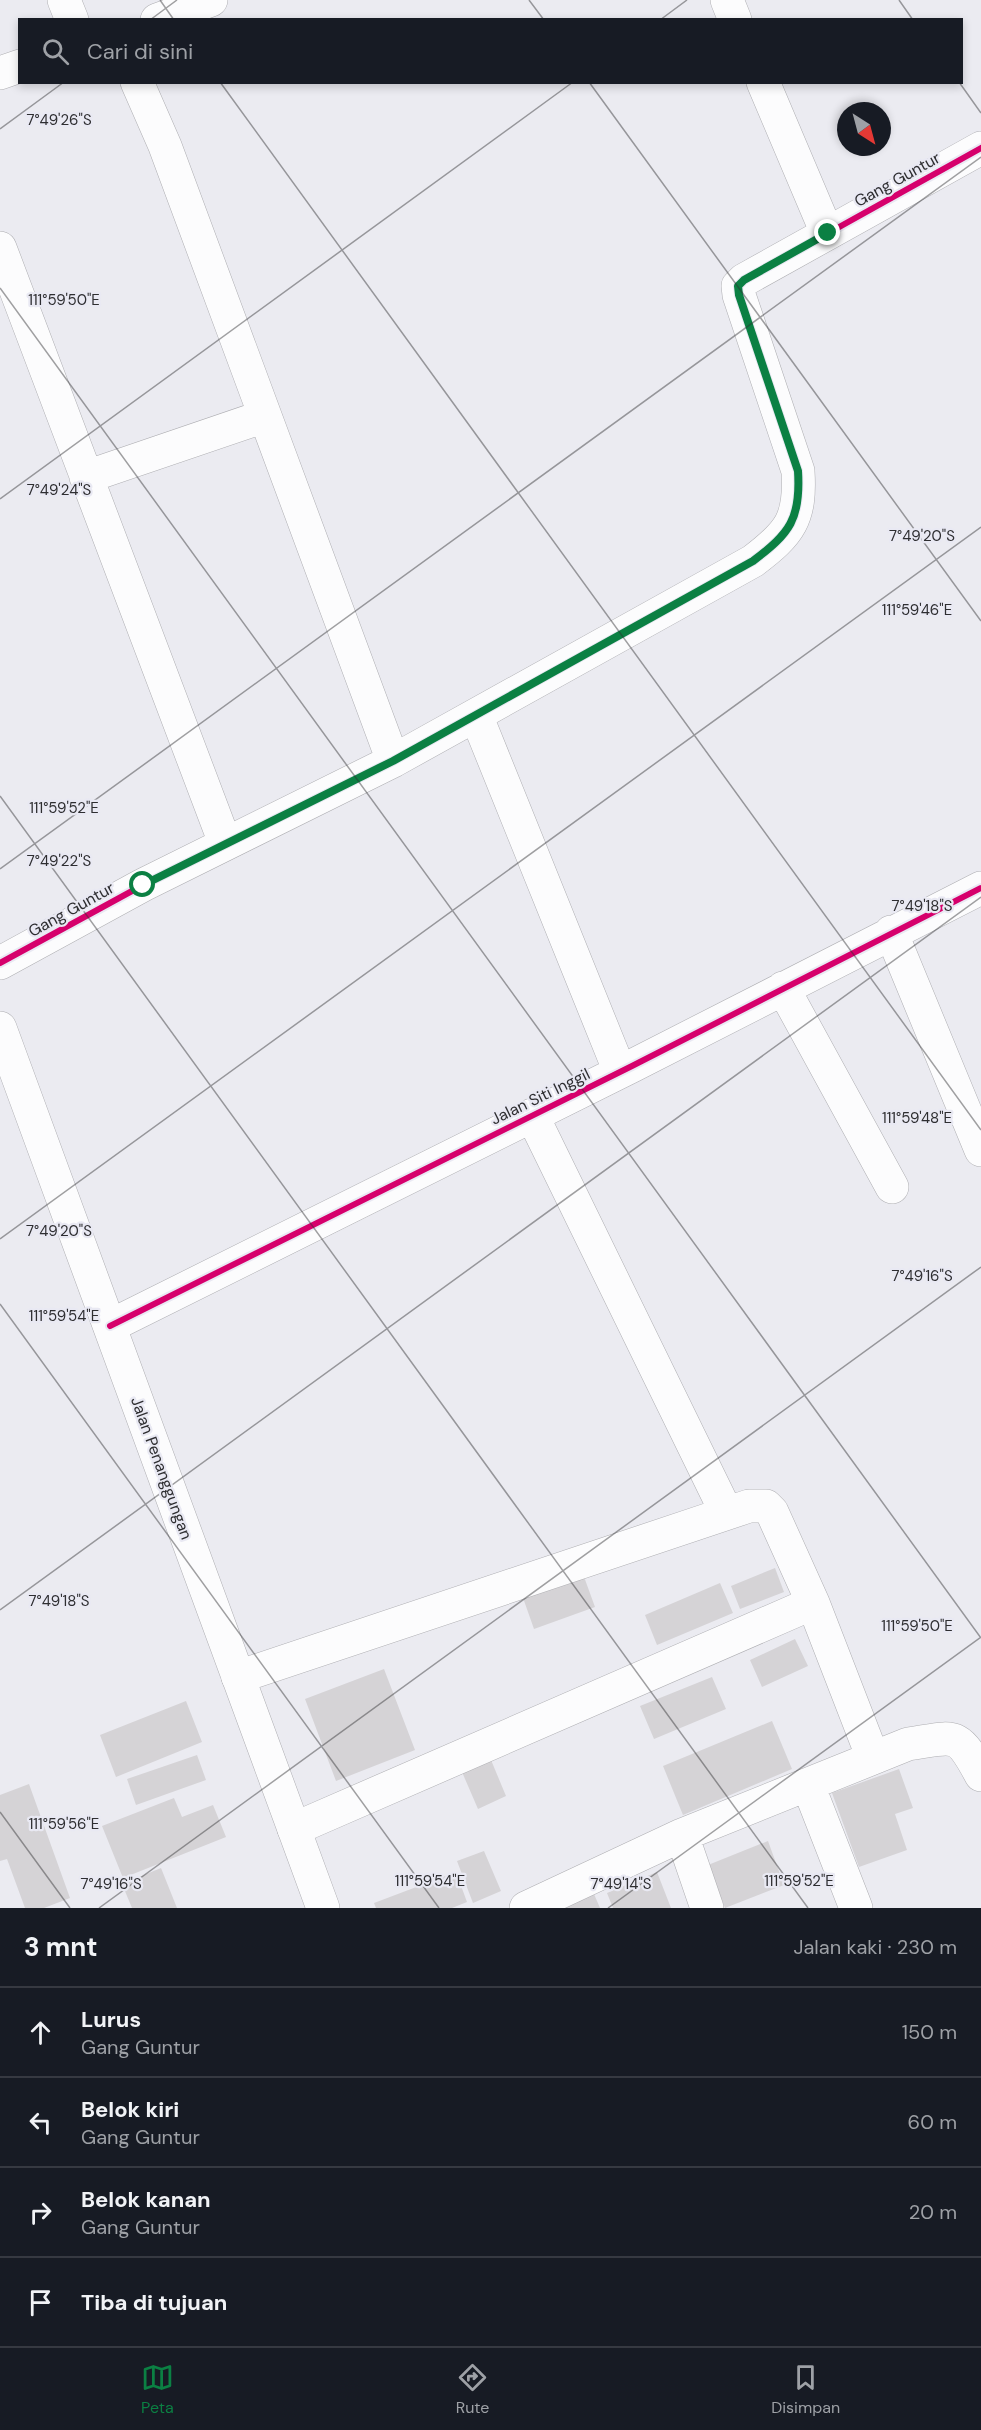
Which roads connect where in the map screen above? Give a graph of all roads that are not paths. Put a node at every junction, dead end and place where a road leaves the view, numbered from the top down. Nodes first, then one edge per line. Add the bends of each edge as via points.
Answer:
1 (64, 0) edge
2 (211, 0) edge
3 (727, 0) edge
4 (71, 18) edge
5 (162, 18) edge
6 (734, 18) edge
7 (18, 67) edge
8 (0, 73) edge
9 (138, 84) edge
10 (764, 84) edge
11 (981, 148) edge
12 (828, 233) junction
13 (0, 248) edge
14 (265, 416) junction
15 (86, 477) junction
16 (476, 715) junction
17 (393, 761) junction
18 (225, 843) junction
19 (981, 888) edge
20 (891, 932) junction
21 (0, 963) edge
22 (783, 988) junction
23 (0, 1028) edge
24 (620, 1071) junction
25 (532, 1115) junction
26 (981, 1150) edge
27 (892, 1187) dead end
28 (110, 1326) junction
29 (726, 1512) junction
30 (813, 1603) junction
31 (238, 1677) junction
32 (873, 1758) junction
33 (981, 1775) edge
34 (808, 1785) junction
35 (294, 1829) junction
36 (682, 1835) junction
37 (323, 1908) edge
38 (526, 1908) edge
39 (708, 1908) edge
40 (856, 1908) edge

1 - 4 street
2 - 5 street
3 - 6 street
7 - 8 street
9 - 14 street via 165,146
10 - 12 street
11 - 12 street, Gang Guntur
12 - 16 street, Gang Guntur via 738,286 798,471 800,495 794,518 778,542 753,561
13 - 15 street
14 - 15 street
14 - 17 street
15 - 18 street
16 - 17 street, Gang Guntur
16 - 24 street
17 - 18 street, Gang Guntur
18 - 21 street, Gang Guntur
19 - 20 street, Jalan Siti Inggil
20 - 22 street, Jalan Siti Inggil
20 - 26 street
22 - 24 street, Jalan Siti Inggil
22 - 27 street
23 - 28 street, Jalan Penanggungan
24 - 25 street, Jalan Siti Inggil
25 - 28 street, Jalan Siti Inggil
25 - 29 street
28 - 31 street, Jalan Penanggungan
29 - 30 street via 766,1506 772,1512
29 - 31 street
30 - 32 street
30 - 35 street
31 - 35 street, Jalan Penanggungan
32 - 33 street via 908,1744 946,1738 966,1747
32 - 34 street
34 - 36 street
34 - 40 street
35 - 37 street, Jalan Penanggungan
36 - 38 street
36 - 39 street

